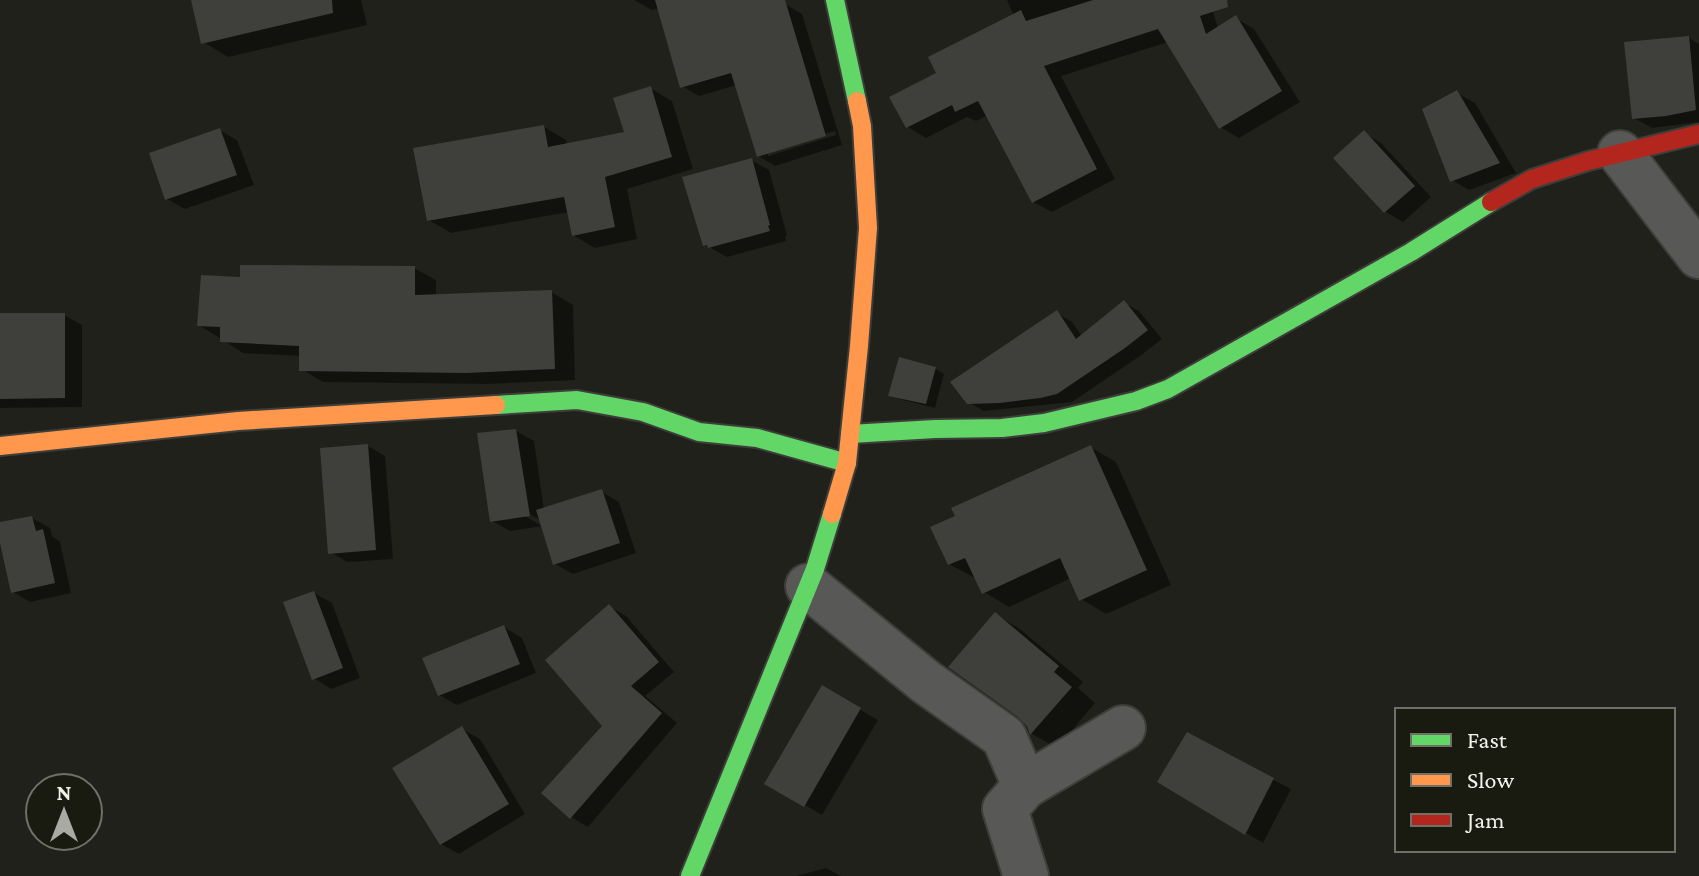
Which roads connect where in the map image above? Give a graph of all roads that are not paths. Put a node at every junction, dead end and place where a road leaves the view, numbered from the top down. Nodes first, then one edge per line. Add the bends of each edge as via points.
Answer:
1 (835, 0) edge
2 (1699, 134) edge
3 (1620, 153) junction
4 (1699, 256) edge
5 (850, 434) junction
6 (0, 446) edge
7 (847, 463) junction
8 (808, 586) junction
9 (1123, 728) dead end
10 (1025, 786) junction
11 (690, 876) edge
12 (1026, 876) edge

1 - 5 street via 862,126 868,228
2 - 3 street
3 - 4 street
3 - 5 street via 1532,179 1168,389 1044,423
5 - 7 street
6 - 7 street via 238,421 577,400
7 - 8 street
8 - 10 street via 926,682 1004,737
8 - 11 street
9 - 10 street
10 - 12 street via 1005,809

